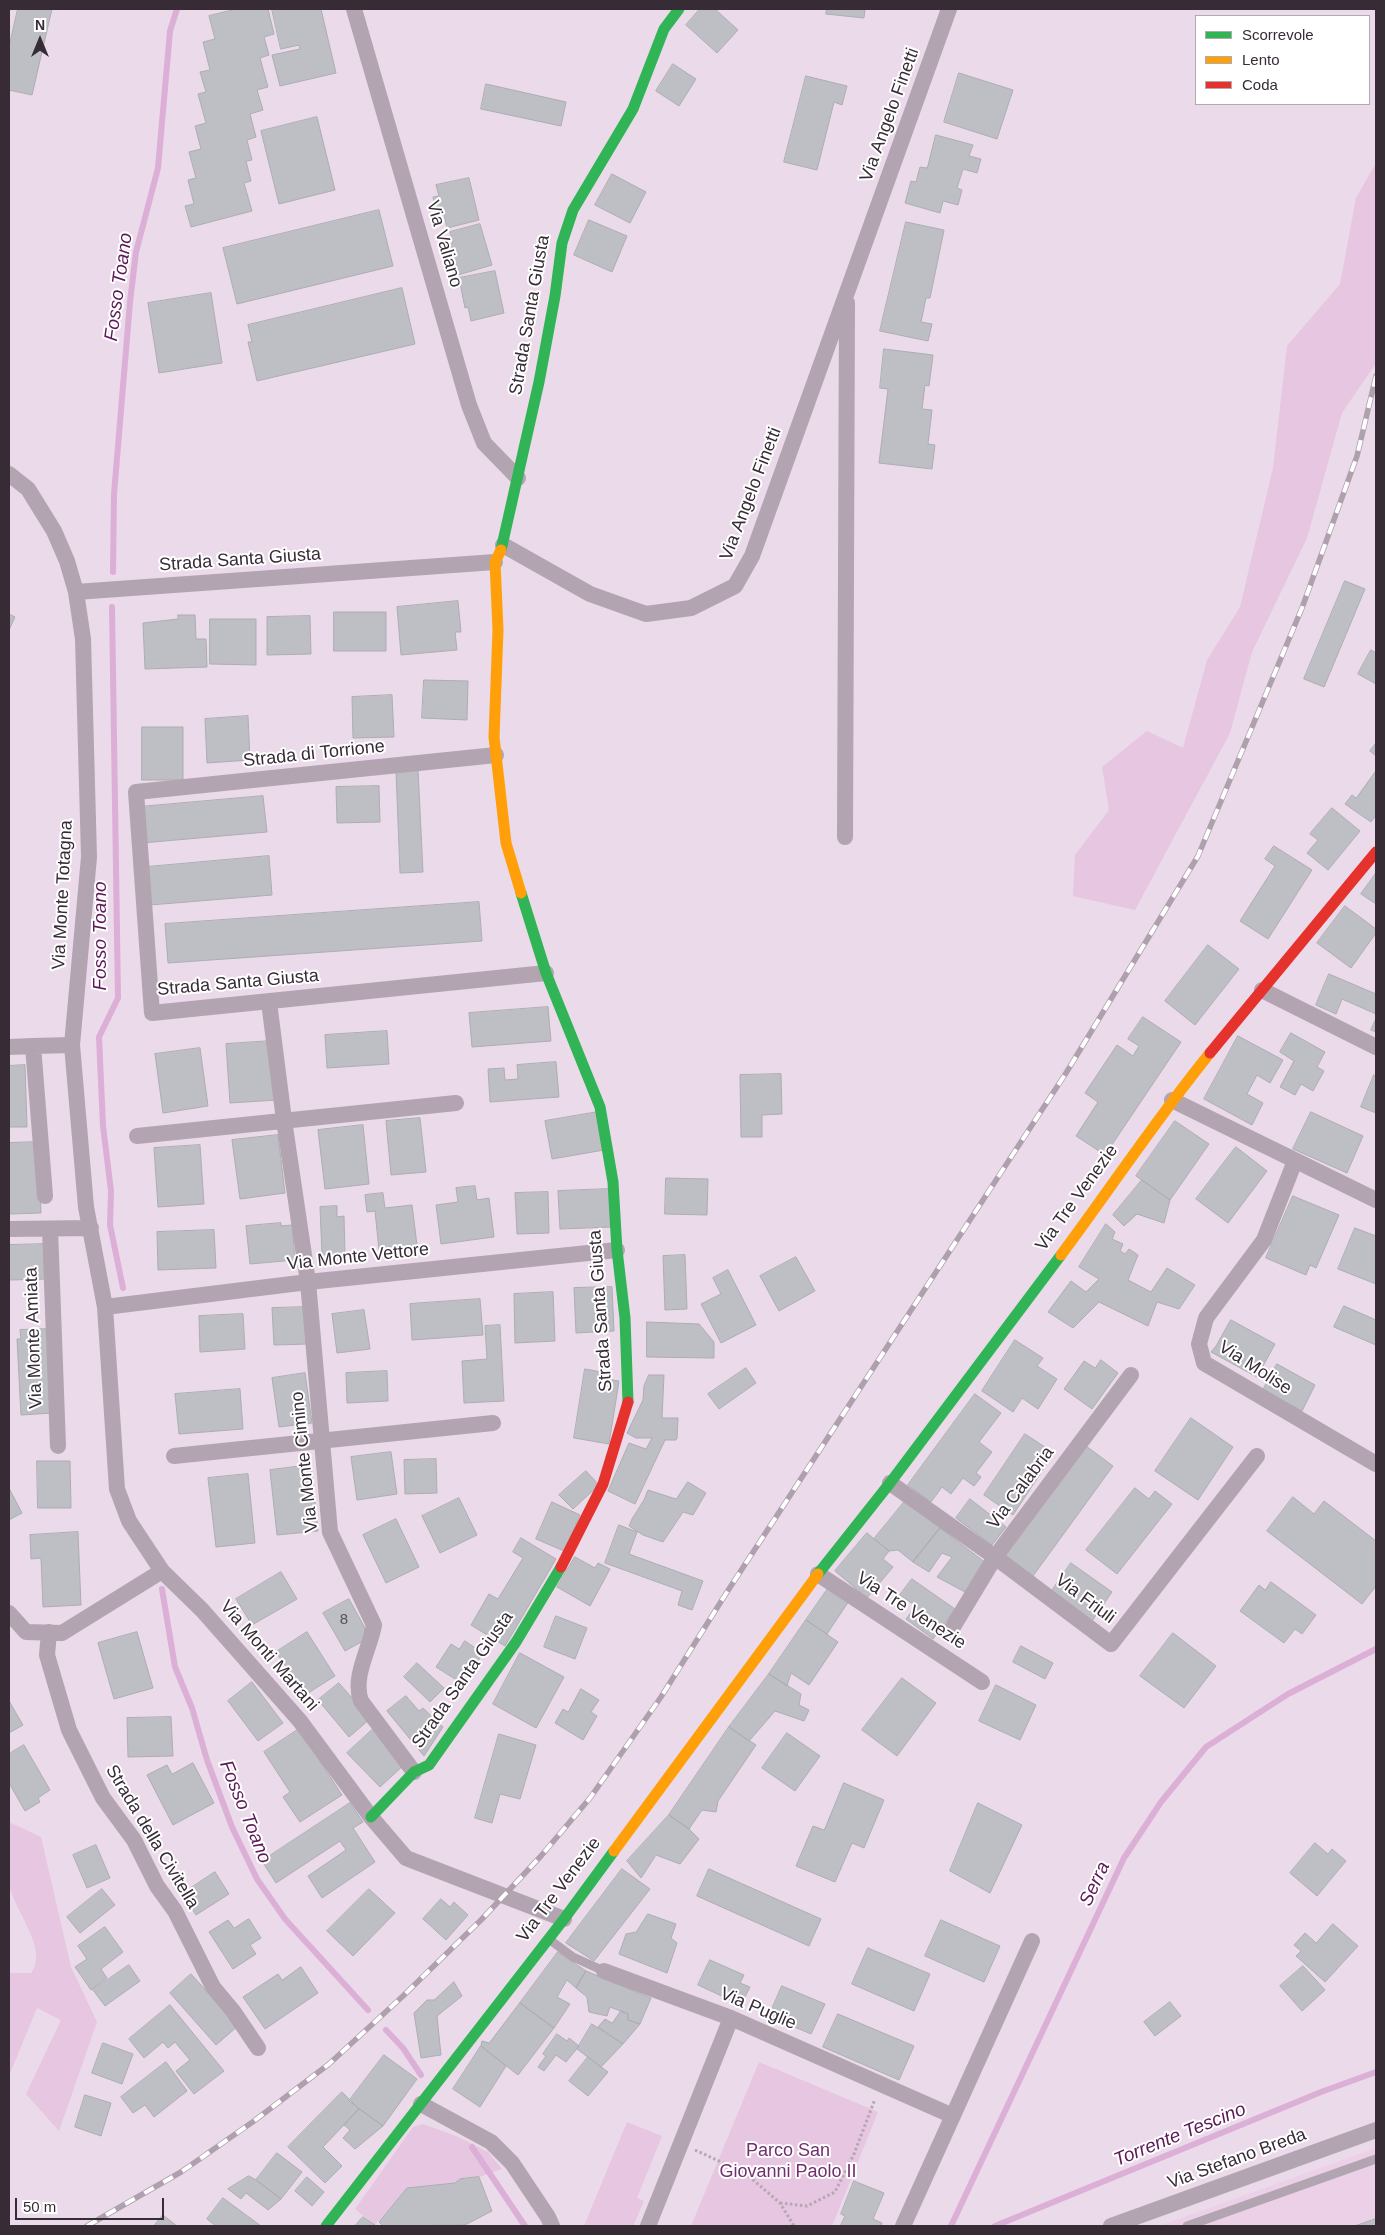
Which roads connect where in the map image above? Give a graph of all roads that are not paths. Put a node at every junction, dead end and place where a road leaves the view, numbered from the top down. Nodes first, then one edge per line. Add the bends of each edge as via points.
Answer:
1 (354, 9) edge
2 (679, 9) edge
3 (949, 9) edge
4 (848, 291) junction
5 (9, 474) edge
6 (518, 478) junction
7 (503, 545) junction
8 (496, 562) junction
9 (76, 592) junction
10 (496, 755) junction
11 (136, 792) joint
12 (845, 837) dead end
13 (1376, 852) edge
14 (546, 973) junction
15 (1262, 990) junction
16 (269, 1002) junction
17 (72, 1045) junction
18 (33, 1046) junction
19 (9, 1047) edge
20 (1376, 1047) edge
21 (1172, 1100) junction
22 (456, 1102) dead end
23 (284, 1120) junction
24 (137, 1136) dead end
25 (1295, 1161) junction
26 (45, 1196) dead end
27 (1376, 1200) edge
28 (50, 1228) junction
29 (90, 1228) junction
30 (9, 1229) edge
31 (617, 1250) junction
32 (308, 1282) junction
33 (105, 1307) junction
34 (1131, 1375) dead end
35 (493, 1423) dead end
36 (321, 1441) junction
37 (58, 1446) dead end
38 (174, 1456) dead end
39 (1257, 1456) dead end
40 (1376, 1464) edge
41 (890, 1482) junction
42 (995, 1557) junction
43 (162, 1571) junction
44 (818, 1574) junction
45 (9, 1612) edge
46 (951, 1630) dead end
47 (49, 1632) junction
48 (982, 1682) dead end
49 (414, 1772) junction
50 (371, 1817) junction
51 (564, 1919) junction
52 (548, 1938) junction
53 (1032, 1941) dead end
54 (604, 1971) joint
55 (731, 2018) junction
56 (258, 2048) dead end
57 (421, 2104) junction
58 (953, 2116) junction
59 (1376, 2130) edge
60 (1376, 2158) edge
61 (326, 2226) edge
62 (552, 2226) edge
63 (648, 2226) edge
64 (903, 2226) edge
65 (1111, 2226) edge
66 (1187, 2226) edge

1 - 6 street, Via Valiano via 469,405 484,443
2 - 6 street, Strada Santa Giusta via 664,29 632,109 573,210 562,243 550,325
3 - 4 street, Via Angelo Finetti
4 - 7 street, Via Angelo Finetti via 752,556 735,586 691,608 646,614 590,594
4 - 12 street, Via Angelo Finetti
5 - 9 street, Via Monte Totagna via 28,489 54,531
6 - 7 street, Strada Santa Giusta
7 - 8 street, Strada Santa Giusta
8 - 9 street, Strada Santa Giusta
8 - 10 street, Strada Santa Giusta
9 - 17 street, Via Monte Totagna via 84,639 89,857
10 - 11 street, Strada di Torrione
10 - 14 street, Strada Santa Giusta via 506,843
11 - 16 street, Strada Santa Giusta via 152,1014
13 - 15 street, Via Tre Venezie
14 - 16 street, Strada Santa Giusta
14 - 31 street, Strada Santa Giusta via 600,1108 613,1182
15 - 20 street
15 - 21 street, Via Tre Venezie
16 - 23 street, Via Monte Cimino
17 - 18 street
17 - 29 street, Via Monte Totagna
18 - 19 street
18 - 26 street
21 - 25 street
21 - 41 street, Via Tre Venezie via 1111,1188
22 - 23 street
23 - 24 street
23 - 32 street, Via Monte Cimino
25 - 27 street
25 - 40 street, Via Molise via 1264,1240 1206,1318 1199,1344 1204,1363
28 - 29 street
28 - 30 street
28 - 37 street, Via Monte Amiata
29 - 33 street, Via Monte Totagna
31 - 32 street, Via Monte Vettore
31 - 49 street, Strada Santa Giusta via 625,1318 628,1406 603,1484 564,1562 516,1642 429,1765
32 - 33 street, Via Monte Vettore
32 - 36 street, Via Monte Cimino
33 - 43 street, Via Monti Martani via 117,1489 129,1521
34 - 42 street, Via Calabria
35 - 36 street
36 - 38 street
36 - 49 street, Via Monte Cimino via 330,1532 374,1625 358,1678 358,1692 361,1701
39 - 42 street, Via Friuli via 1111,1644
41 - 42 street, Via Friuli
41 - 44 street, Via Tre Venezie
42 - 46 street, Via Calabria
43 - 47 street via 62,1633
43 - 50 street, Via Monti Martani via 202,1610 300,1721
44 - 48 street, Via Tre Venezie
44 - 51 street, Via Tre Venezie
45 - 47 street via 26,1632
47 - 56 street, Strada della Civitella via 47,1655 69,1730 103,1798 134,1840 157,1886 175,1911 213,1987
49 - 50 street, Strada Santa Giusta
50 - 51 street, Via Monti Martani via 406,1858
51 - 52 street, Via Tre Venezie
52 - 54 lane, Via Puglie via 573,1957
52 - 57 street, Via Tre Venezie
53 - 58 street
54 - 55 street, Via Puglie
55 - 58 street, Via Puglie
55 - 63 street
57 - 61 street, Via Tre Venezie
57 - 62 street via 491,2142 512,2163
58 - 64 street
59 - 65 street, Via Stefano Breda
60 - 66 lane

